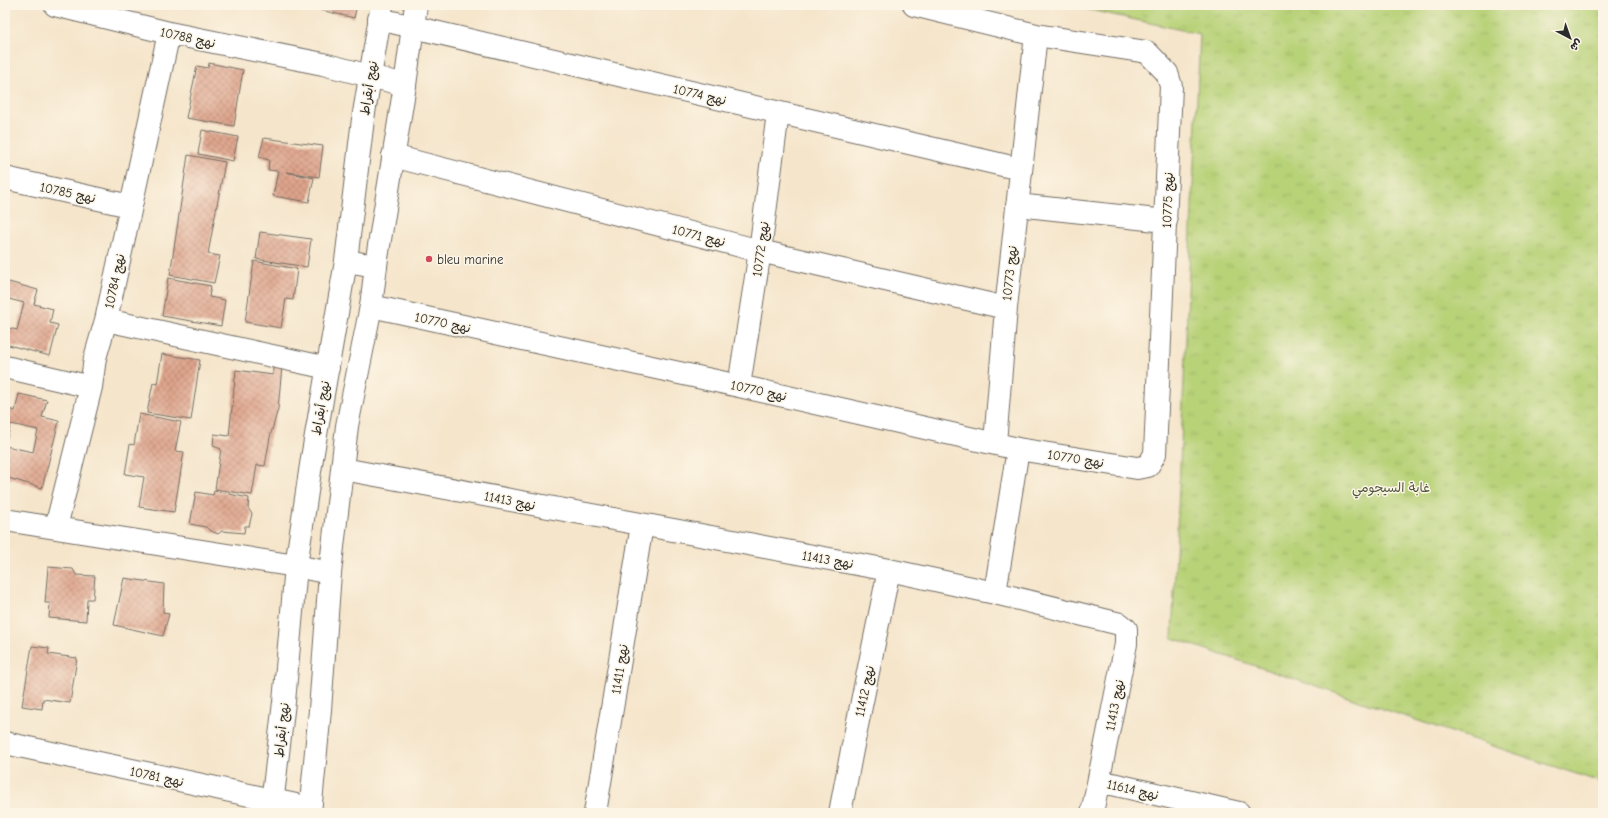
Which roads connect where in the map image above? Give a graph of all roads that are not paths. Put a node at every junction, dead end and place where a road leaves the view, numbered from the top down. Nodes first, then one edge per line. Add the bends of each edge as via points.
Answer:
1 (55, 5) edge
2 (914, 5) edge
3 (106, 11) edge
4 (380, 12) edge
5 (415, 15) edge
6 (169, 34) junction
7 (1036, 35) junction
8 (369, 76) junction
9 (405, 85) junction
10 (778, 113) junction
11 (393, 156) junction
12 (1020, 169) junction
13 (5, 178) edge
14 (1017, 205) junction
15 (130, 206) junction
16 (1166, 222) junction
17 (760, 251) junction
18 (346, 261) junction
19 (376, 266) junction
20 (371, 306) junction
21 (1006, 308) junction
22 (106, 320) junction
23 (5, 367) edge
24 (328, 368) junction
25 (739, 386) junction
26 (91, 387) junction
27 (994, 443) junction
28 (1018, 449) junction
29 (1148, 466) joint
30 (343, 469) junction
31 (5, 520) edge
32 (642, 525) junction
33 (56, 527) junction
34 (296, 566) junction
35 (889, 570) junction
36 (330, 573) junction
37 (995, 593) junction
38 (5, 743) edge
39 (1099, 781) junction
40 (272, 807) edge
41 (310, 810) edge
42 (595, 813) edge
43 (840, 813) edge
44 (1092, 813) edge
45 (1238, 813) edge

1 - 3 street, نهج 10788
2 - 7 street, نهج 10775
3 - 6 street, نهج 10788
4 - 5 street, نهج 10774
4 - 8 street, نهج أبقراط
5 - 9 street
5 - 10 street, نهج 10774
6 - 8 street, نهج 10788 via 323,64
6 - 15 street, نهج 10784
7 - 12 street, نهج 10773
7 - 16 street, نهج 10775 via 1146,52 1167,73 1171,86
8 - 9 street, نهج 10788
8 - 18 street, نهج أبقراط
9 - 11 street
10 - 12 street, نهج 10774
10 - 17 street, نهج 10772
11 - 17 street, نهج 10771
11 - 19 street
12 - 14 street, نهج 10773
13 - 15 street, نهج 10785
14 - 16 street
14 - 21 street, نهج 10773
15 - 22 street, نهج 10784
16 - 29 street, نهج 10775 via 1155,454
17 - 21 street, نهج 10771
17 - 25 street, نهج 10772
18 - 19 street
18 - 24 street, نهج أبقراط
19 - 20 street
20 - 25 street, نهج 10770
20 - 30 street via 347,426
21 - 27 street, نهج 10773
22 - 24 street
22 - 26 street, نهج 10784 via 95,358
23 - 26 street
24 - 34 street, نهج أبقراط
25 - 27 street, نهج 10770
26 - 33 street, نهج 10784
27 - 28 street, نهج 10770
28 - 29 street, نهج 10770 via 1137,468
28 - 37 street
30 - 32 street, نهج 11413
30 - 36 street
31 - 33 street
32 - 35 street, نهج 11413
32 - 42 street, نهج 11411
33 - 34 street
34 - 36 street
34 - 40 street, نهج أبقراط
35 - 37 street, نهج 11413
35 - 43 street, نهج 11412
36 - 41 street
37 - 39 street, نهج 11413 via 1120,624 1126,630 1126,644
38 - 40 street, نهج 10781
39 - 44 street, نهج 11413
39 - 45 street, نهج 11614
40 - 41 street, نهج 10781

